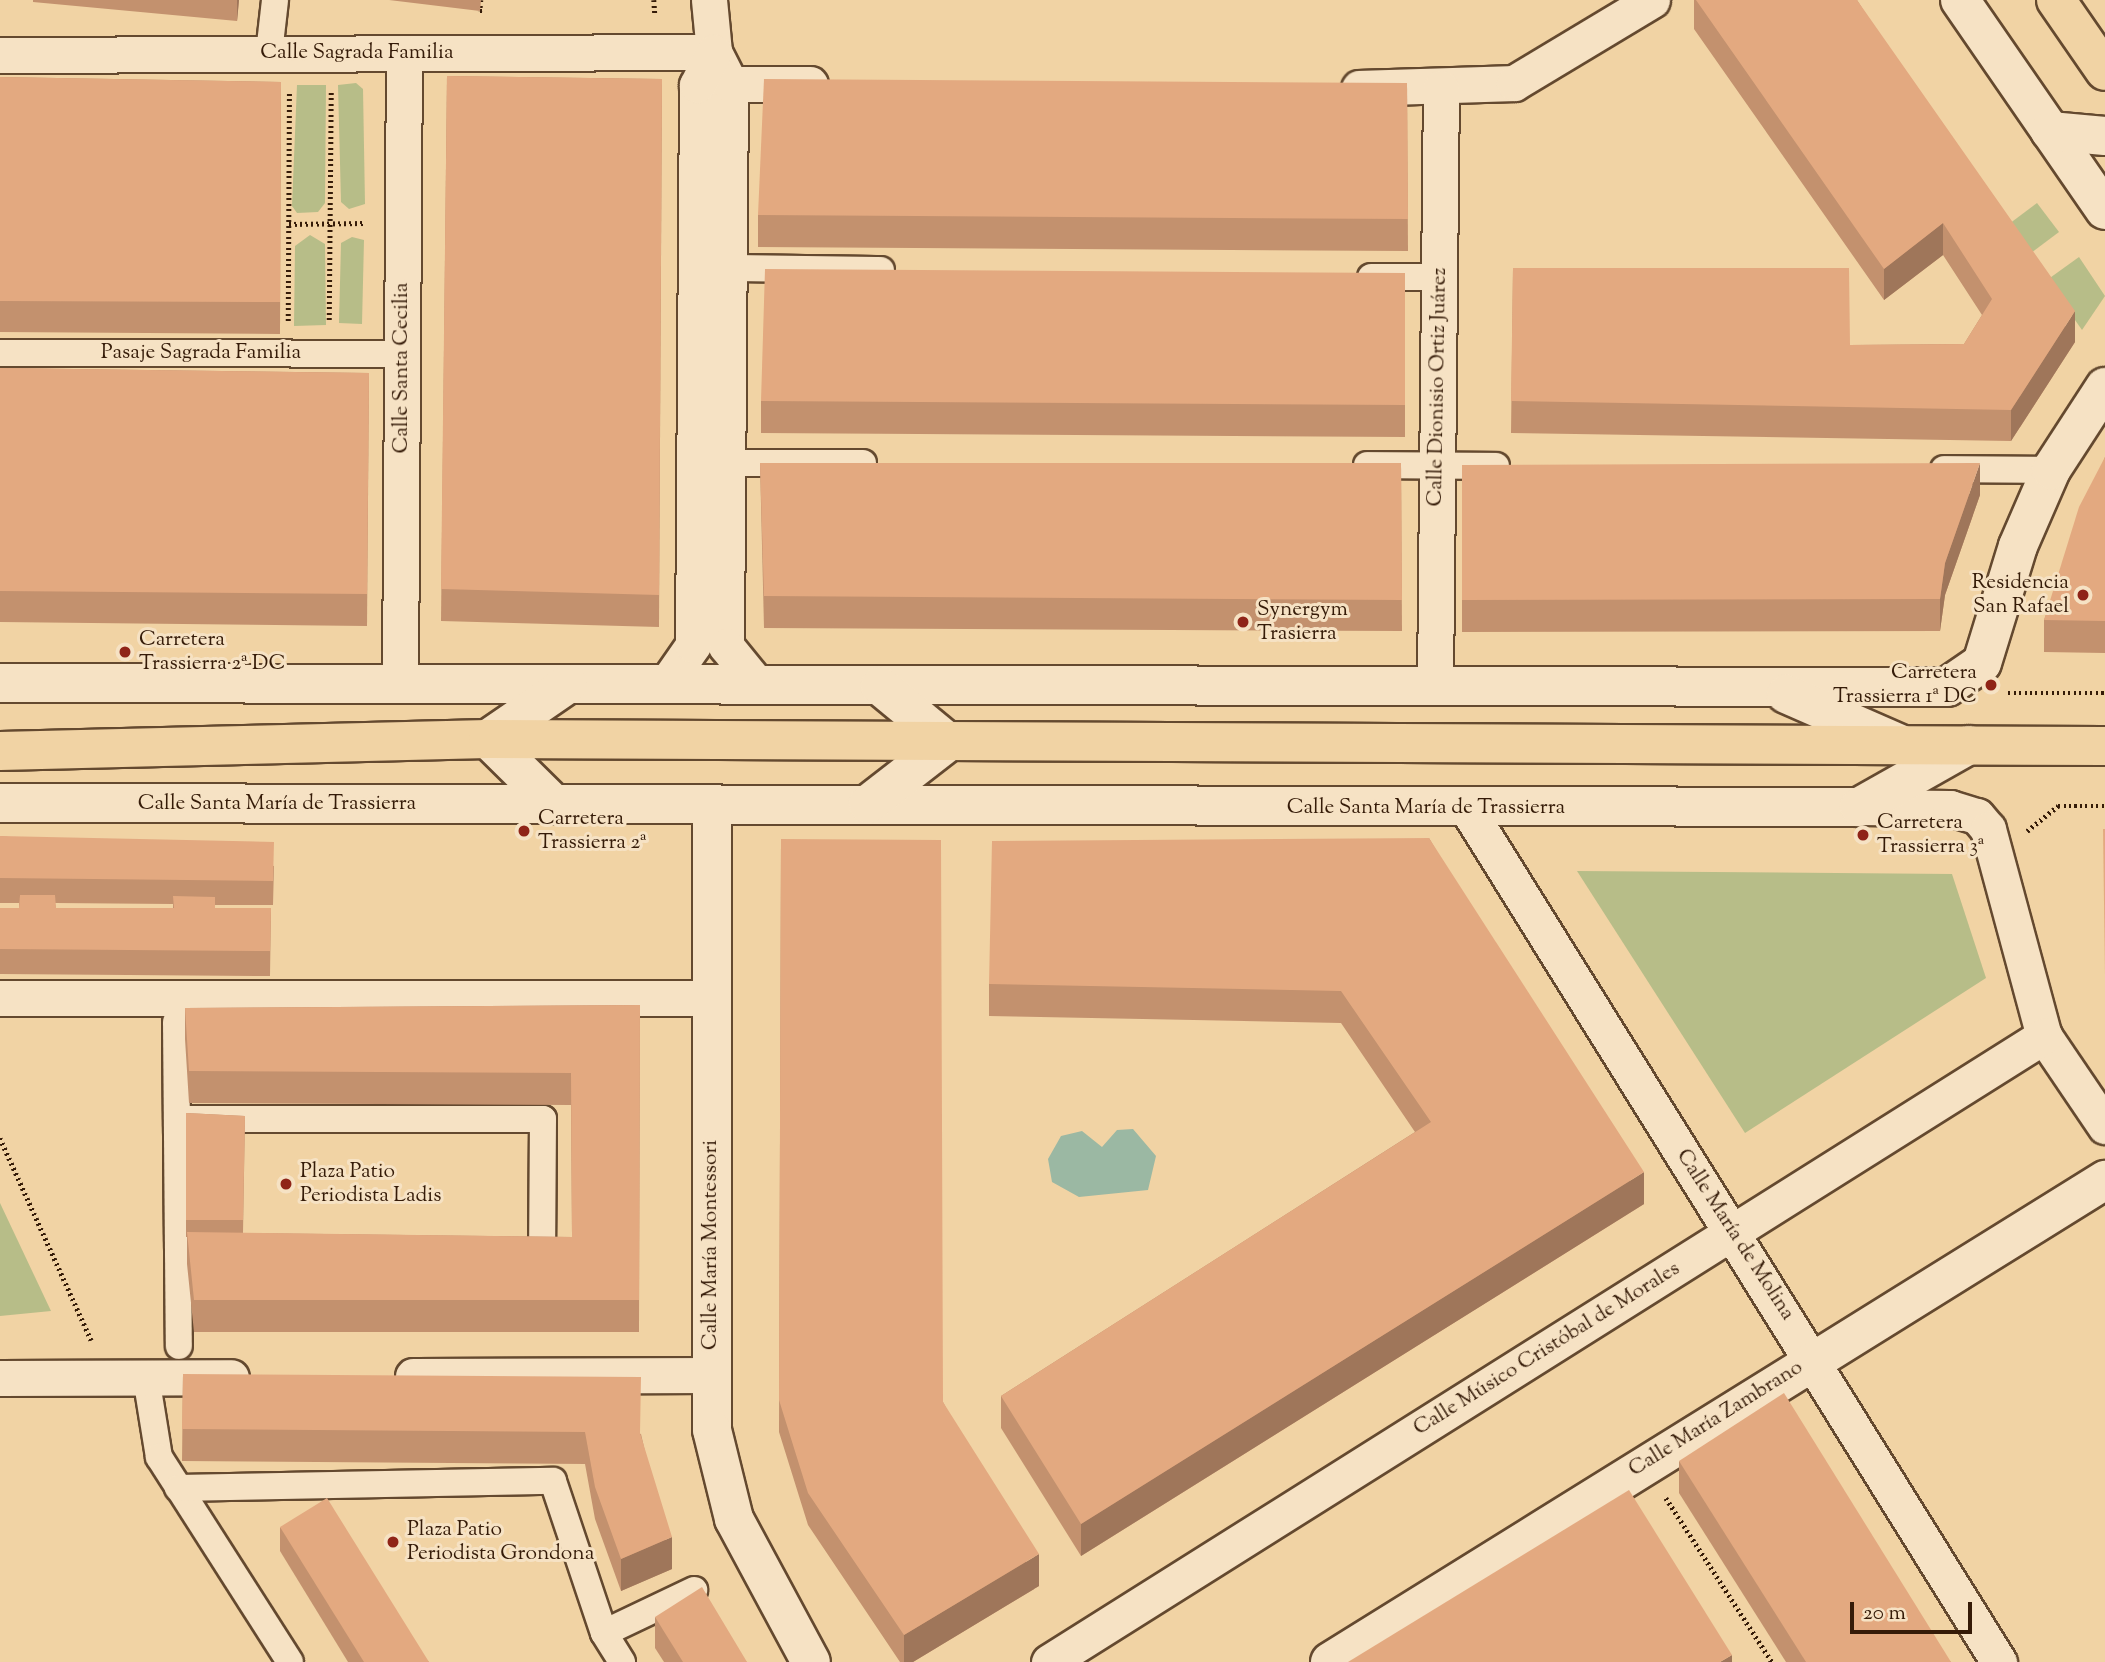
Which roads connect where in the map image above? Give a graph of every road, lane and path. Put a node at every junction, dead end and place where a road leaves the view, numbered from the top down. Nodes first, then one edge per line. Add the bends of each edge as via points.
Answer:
1 (275, 0) edge
2 (654, 0) edge
3 (709, 0) edge
4 (1653, 0) edge
5 (1960, 0) edge
6 (2056, 0) edge
7 (658, 13) dead end
8 (404, 52) junction
9 (714, 52) junction
10 (0, 55) edge
11 (279, 65) junction
12 (2105, 71) edge
13 (331, 78) dead end
14 (730, 84) junction
15 (843, 84) edge
16 (1330, 88) edge
17 (1441, 88) junction
18 (2050, 131) junction
19 (2105, 136) edge
20 (2105, 211) edge
21 (369, 223) dead end
22 (289, 224) junction
23 (330, 224) junction
24 (695, 267) junction
25 (730, 268) junction
26 (909, 270) edge
27 (1343, 276) edge
28 (1439, 277) junction
29 (288, 326) dead end
30 (329, 326) dead end
31 (0, 352) edge
32 (402, 354) junction
33 (2105, 387) edge
34 (693, 463) junction
35 (728, 463) junction
36 (892, 464) edge
37 (1333, 465) edge
38 (1437, 465) junction
39 (1524, 466) edge
40 (1911, 468) edge
41 (2051, 470) junction
42 (0, 683) edge
43 (400, 683) junction
44 (568, 684) junction
45 (666, 684) junction
46 (757, 684) junction
47 (1435, 686) junction
48 (880, 687) junction
49 (1771, 687) junction
50 (1947, 687) junction
51 (2105, 693) edge
52 (488, 739) junction
53 (948, 742) junction
54 (1903, 745) junction
55 (1969, 745) junction
56 (2105, 746) edge
57 (0, 751) edge
58 (0, 803) edge
59 (555, 804) junction
60 (712, 804) junction
61 (868, 804) junction
62 (1859, 807) junction
63 (1468, 810) junction
64 (0, 998) edge
65 (709, 999) junction
66 (176, 1022) dead end
67 (2044, 1036) junction
68 (177, 1119) junction
69 (2105, 1126) edge
70 (0, 1138) edge
71 (2105, 1180) edge
72 (1731, 1233) junction
73 (178, 1254) junction
74 (255, 1254) edge
75 (501, 1254) edge
76 (179, 1346) dead end
77 (95, 1347) dead end
78 (1814, 1357) junction
79 (712, 1375) junction
80 (381, 1376) edge
81 (146, 1377) junction
82 (270, 1377) edge
83 (0, 1378) edge
84 (178, 1488) junction
85 (1661, 1491) dead end
86 (694, 1590) edge
87 (604, 1633) junction
88 (290, 1662) edge
89 (622, 1662) edge
90 (811, 1662) edge
91 (1049, 1662) edge
92 (1330, 1662) edge
93 (1772, 1662) edge
94 (1999, 1662) edge

1 - 11 street
2 - 7 path
3 - 9 street
4 - 17 street via 1514,83
5 - 18 main road
6 - 12 main road
8 - 9 street, Calle Sagrada Familia
8 - 11 street, Calle Sagrada Familia
8 - 32 street, Calle Santa Cecilia
9 - 14 street
9 - 24 street via 697,85
10 - 11 street, Calle Sagrada Familia
11 - 22 path
13 - 23 path
14 - 15 street
14 - 25 street
16 - 17 street
17 - 28 street, Calle Dionisio Ortiz Juárez
18 - 19 main road
18 - 20 main road
21 - 23 path
22 - 23 path
22 - 29 path
23 - 30 path
24 - 25 street
24 - 34 street
25 - 26 street
25 - 35 street
27 - 28 street
28 - 38 street, Calle Dionisio Ortiz Juárez
31 - 32 street, Pasaje Sagrada Familia
32 - 43 street, Calle Santa Cecilia
33 - 41 main road
34 - 35 street
34 - 45 street via 694,645
35 - 36 street
35 - 46 street via 726,646
37 - 38 street
38 - 39 street
38 - 47 street, Calle Dionisio Ortiz Juárez
40 - 41 street
41 - 50 main road via 2018,546 1982,663
42 - 43 main road, Calle Santa María de Trassierra
43 - 44 main road, Calle Santa María de Trassierra
44 - 45 main road, Calle Santa María de Trassierra
44 - 52 main road
45 - 46 main road, Calle Santa María de Trassierra
46 - 48 main road, Calle Santa María de Trassierra
47 - 48 main road, Calle Santa María de Trassierra
47 - 49 main road, Calle Santa María de Trassierra
48 - 53 main road
49 - 50 main road
49 - 54 main road, Calle Santa María de Trassierra
50 - 51 path via 1967,693
52 - 53 main road, Calle Santa María de Trassierra
52 - 57 main road, Calle Santa María de Trassierra
52 - 59 main road
53 - 54 main road, Calle Santa María de Trassierra
53 - 61 main road
54 - 55 main road, Calle Santa María de Trassierra
55 - 56 main road, Calle Santa María de Trassierra
55 - 62 main road, Calle Santa María de Trassierra
58 - 59 main road, Calle Santa María de Trassierra
59 - 60 main road, Calle Santa María de Trassierra
60 - 61 main road, Calle Santa María de Trassierra
60 - 65 main road, Calle María Montessori
61 - 63 main road, Calle Santa María de Trassierra
62 - 63 main road, Calle Santa María de Trassierra
62 - 67 street via 1950,807 1978,816 1987,829
63 - 72 street, Calle María de Molina
64 - 65 street
65 - 79 main road, Calle María Montessori
66 - 68 street
67 - 69 street
67 - 72 street, Calle Músico Cristóbal de Morales
68 - 73 street
68 - 75 street via 543,1119 542,1254
70 - 77 path
71 - 78 main road, Calle María Zambrano
72 - 78 street, Calle María de Molina
72 - 91 street, Calle Músico Cristóbal de Morales
73 - 74 street
73 - 76 street
78 - 92 main road, Calle María Zambrano
78 - 94 street, Calle María de Molina
79 - 80 street
79 - 90 main road, Calle María Montessori via 712,1430 734,1520
81 - 82 street
81 - 83 street
81 - 84 street via 159,1457
84 - 87 street via 553,1481
84 - 88 street
85 - 93 path
86 - 87 street
87 - 89 street

